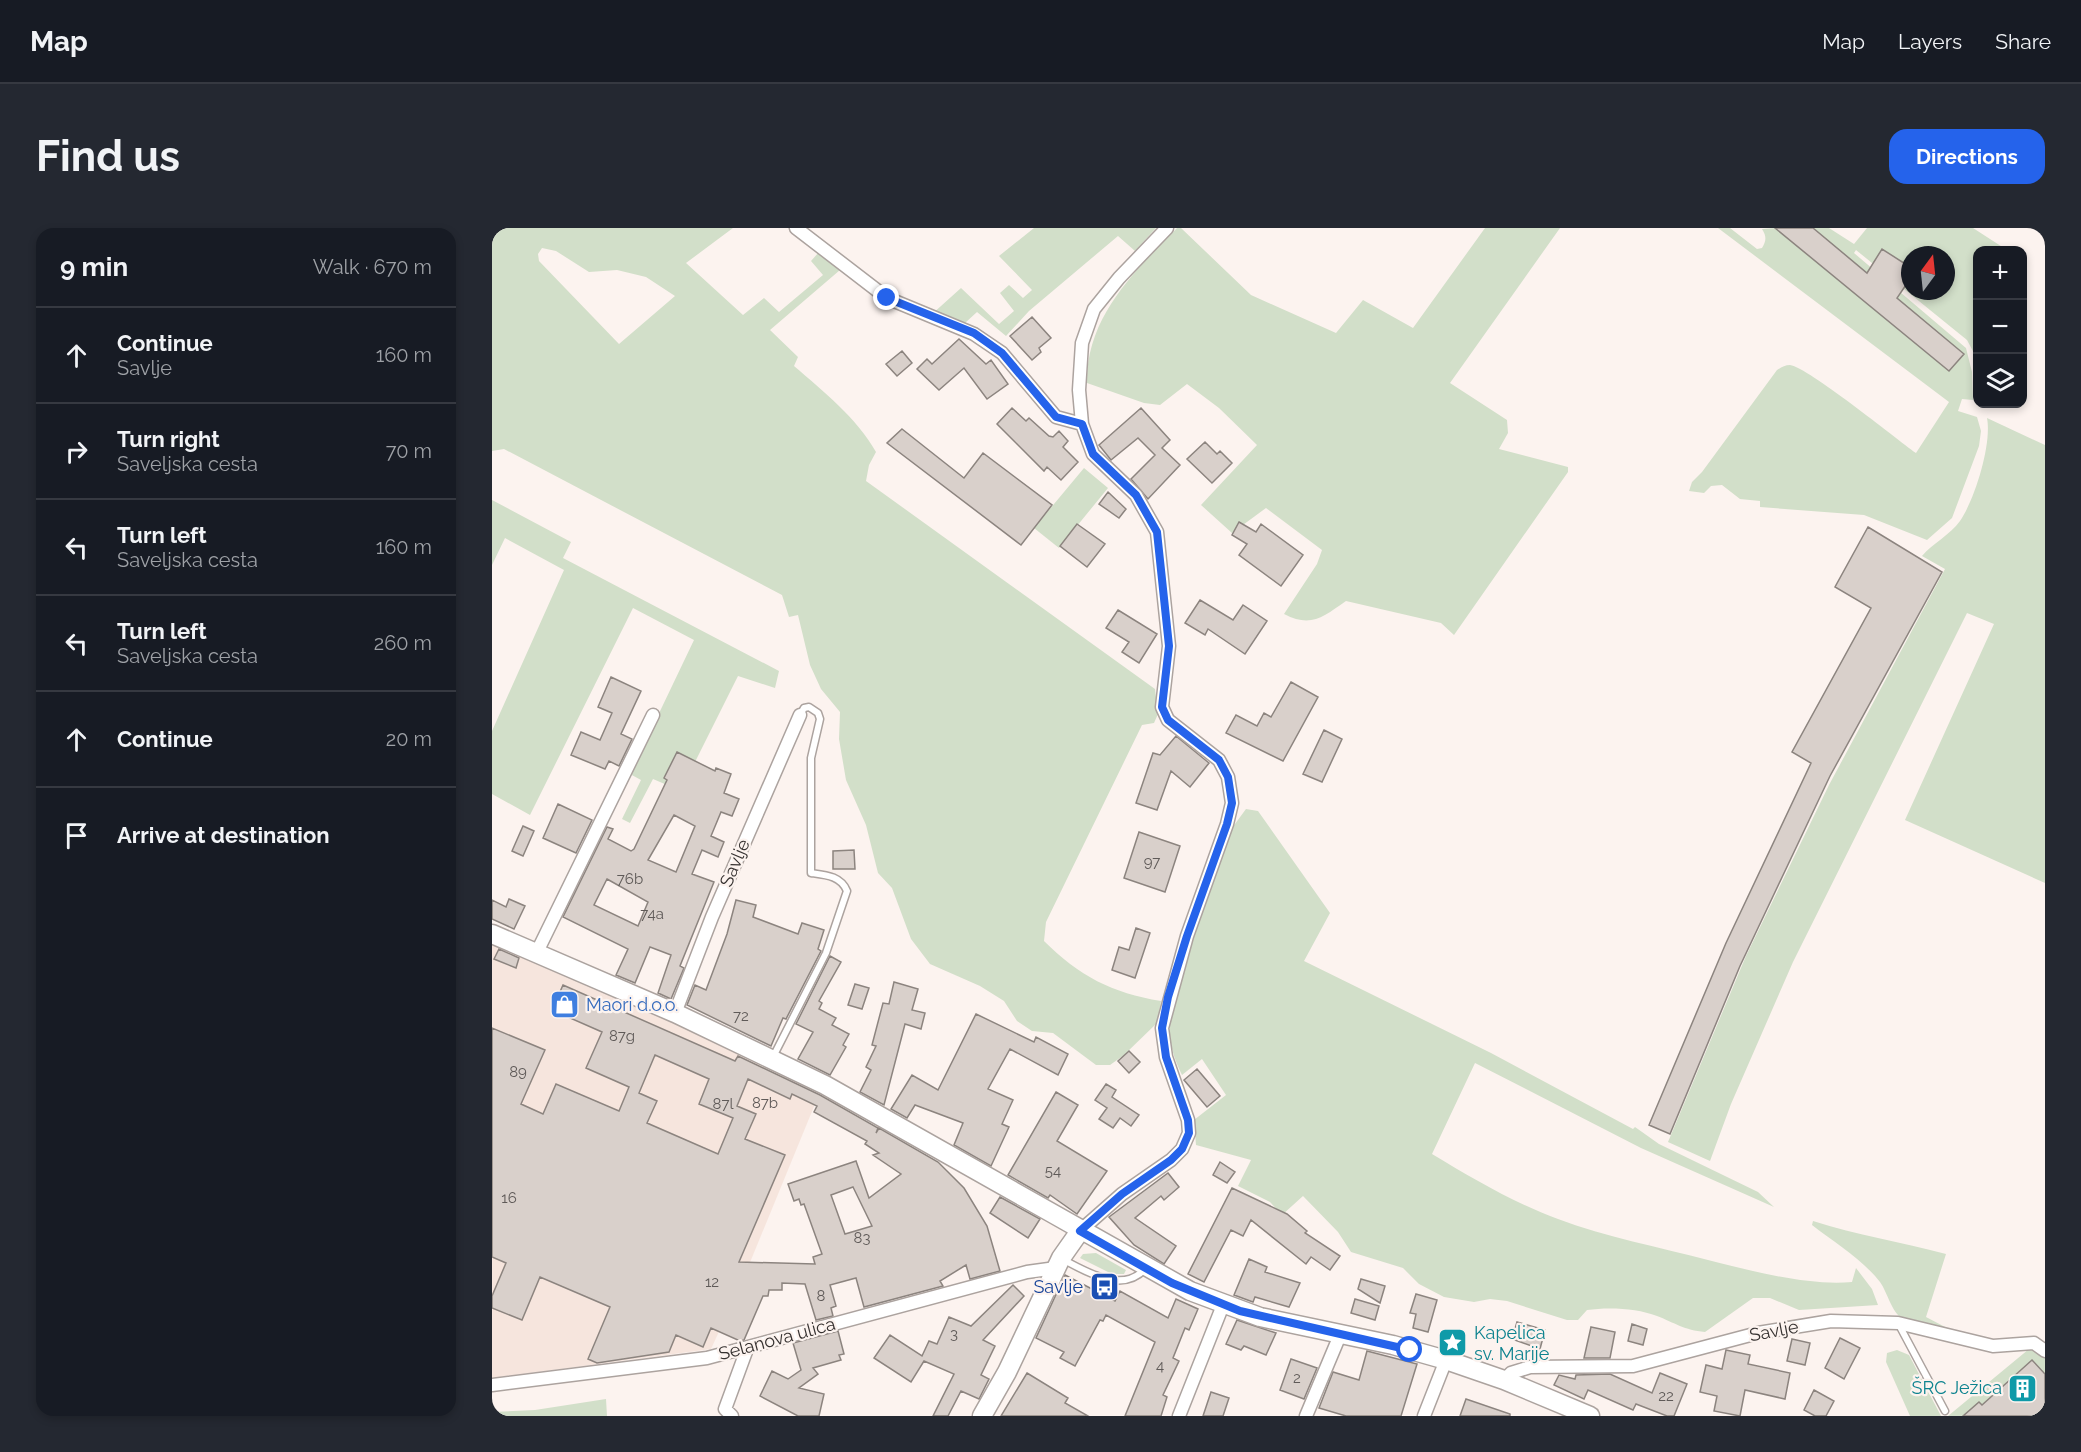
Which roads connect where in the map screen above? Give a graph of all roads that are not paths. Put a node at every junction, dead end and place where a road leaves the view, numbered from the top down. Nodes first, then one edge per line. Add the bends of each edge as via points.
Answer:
1 (796, 228) edge
2 (1167, 228) edge
3 (1082, 424) junction
4 (653, 715) dead end
5 (800, 715) joint
6 (492, 934) edge
7 (536, 954) junction
8 (675, 1014) junction
9 (771, 1059) junction
10 (1080, 1231) junction
11 (1058, 1263) junction
12 (1146, 1269) junction
13 (1223, 1305) junction
14 (1898, 1323) junction
15 (1340, 1335) junction
16 (747, 1349) junction
17 (2045, 1351) edge
18 (1446, 1360) junction
19 (1504, 1380) junction
20 (492, 1385) edge
21 (1555, 1409) edge
22 (1945, 1411) dead end
23 (726, 1414) edge
24 (982, 1416) edge
25 (1179, 1416) edge
26 (1306, 1416) edge
27 (1424, 1416) edge
28 (1590, 1416) edge

1 - 3 street via 887,298 974,333 1002,353 1056,417
2 - 3 street via 1094,309 1082,343
3 - 10 street via 1093,454 1136,495 1157,532 1169,646 1162,707 1168,720 1219,760 1228,777 1232,803 1168,997 1162,1028 1166,1057 1189,1133 1182,1149 1171,1160 1122,1194
4 - 7 street
5 - 8 street, Savlje via 712,917
5 - 9 lane via 809,707 820,719 811,758 811,873 837,879 847,891 826,954
6 - 7 street
7 - 8 street
8 - 9 street
9 - 10 street via 874,1112
10 - 11 street
10 - 12 street
11 - 12 lane via 1113,1280 1136,1278
11 - 16 street, Selanova ulica
11 - 24 street via 1008,1372
12 - 13 street
13 - 15 street
13 - 25 street
14 - 17 street, Savlje via 1993,1346 2034,1343
14 - 19 street, Savlje via 1831,1321 1758,1333 1633,1366 1530,1367 1511,1373
14 - 22 lane
15 - 18 street
15 - 26 street
16 - 20 street, Selanova ulica via 707,1358
16 - 23 street
18 - 19 street
18 - 27 street
19 - 21 street
21 - 28 street

